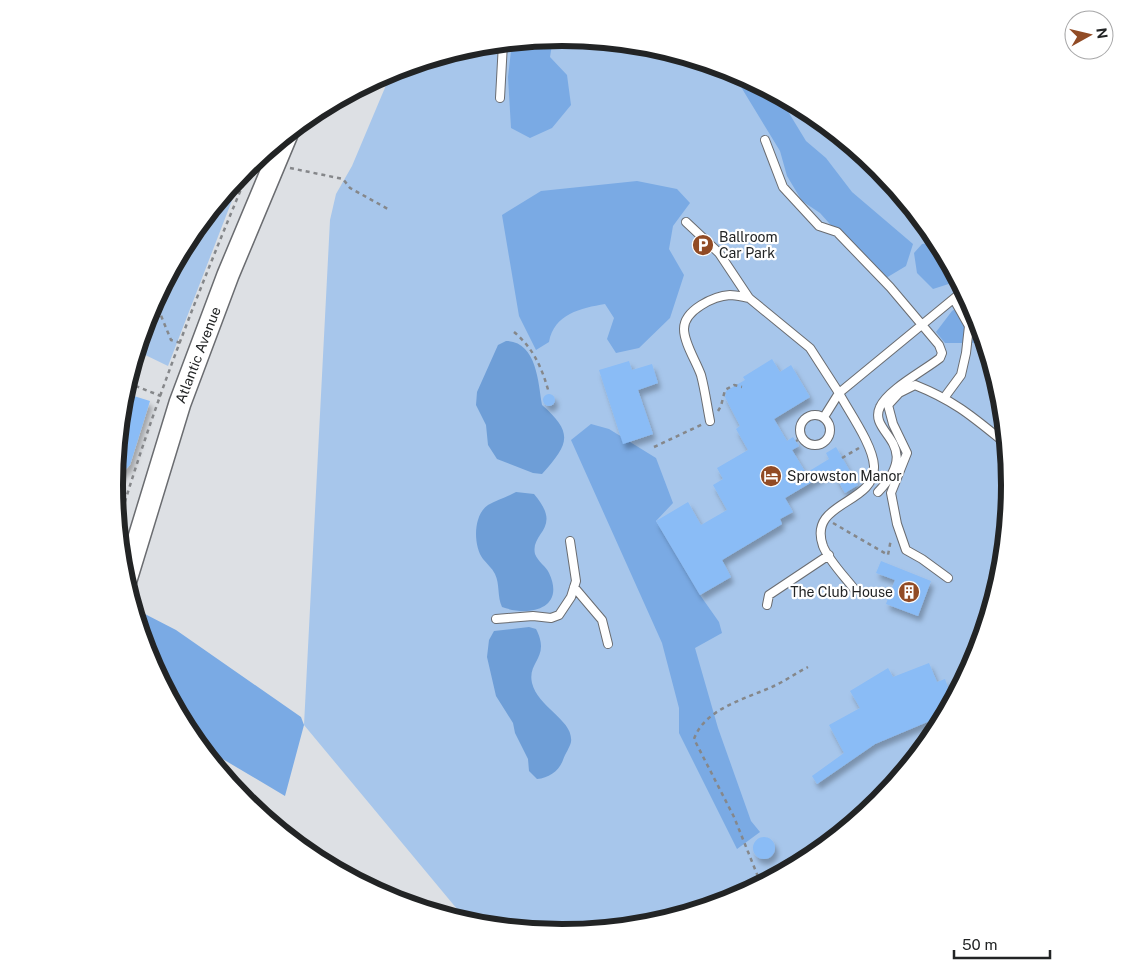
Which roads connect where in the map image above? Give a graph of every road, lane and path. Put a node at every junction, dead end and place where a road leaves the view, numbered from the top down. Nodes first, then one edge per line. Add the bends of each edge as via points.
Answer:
1 (503, 50) edge
2 (500, 98) dead end
3 (765, 140) dead end
4 (281, 149) edge
5 (274, 165) junction
6 (243, 184) edge
7 (388, 209) dead end
8 (686, 222) dead end
9 (958, 296) edge
10 (749, 298) junction
11 (956, 303) dead end
12 (159, 312) edge
13 (923, 326) junction
14 (514, 332) dead end
15 (181, 343) junction
16 (135, 386) edge
17 (742, 388) dead end
18 (549, 392) dead end
19 (839, 394) junction
20 (161, 396) junction
21 (944, 398) junction
22 (824, 417) junction
23 (710, 421) junction
24 (998, 437) edge
25 (866, 444) junction
26 (654, 447) dead end
27 (842, 458) dead end
28 (878, 492) dead end
29 (124, 507) edge
30 (826, 518) junction
31 (570, 540) dead end
32 (829, 554) junction
33 (888, 555) dead end
34 (131, 564) edge
35 (948, 578) dead end
36 (574, 587) junction
37 (855, 590) dead end
38 (767, 605) dead end
39 (496, 619) dead end
40 (608, 644) dead end
41 (808, 667) dead end
42 (758, 878) edge

1 - 2 lane
3 - 13 lane via 783,187 819,226 837,232
4 - 5 street, Atlantic Avenue
5 - 7 path via 343,179 350,188
5 - 34 street, Atlantic Avenue via 228,275 173,422
6 - 15 path via 214,252
8 - 10 lane via 719,253
9 - 13 lane
10 - 19 lane via 810,348
10 - 23 lane via 715,297 688,315 683,327 702,378
11 - 21 lane via 969,326 966,353 962,375
12 - 15 path via 170,340
13 - 19 lane
13 - 28 lane via 942,353 940,358 880,405 877,414 893,440 897,460 891,478
14 - 18 path via 535,355 543,369
15 - 20 path
16 - 20 path
17 - 23 path via 734,385 725,390 721,406
19 - 22 lane
19 - 25 lane
20 - 29 path
21 - 24 lane via 964,409
21 - 35 lane via 915,385 899,393 888,405 893,424 908,454 891,493 906,550
22 - 22 lane via 814,414 806,417 800,425 799,440 811,444 825,440 829,426
23 - 26 path
25 - 27 path
25 - 30 lane via 873,455 872,478 866,488 830,511
30 - 32 lane via 821,535
30 - 33 path
31 - 36 lane via 576,581
32 - 37 lane
32 - 38 lane via 769,595
36 - 39 lane via 558,615 551,618
36 - 40 lane via 602,620
41 - 42 path via 711,716 698,728 694,739 734,817

